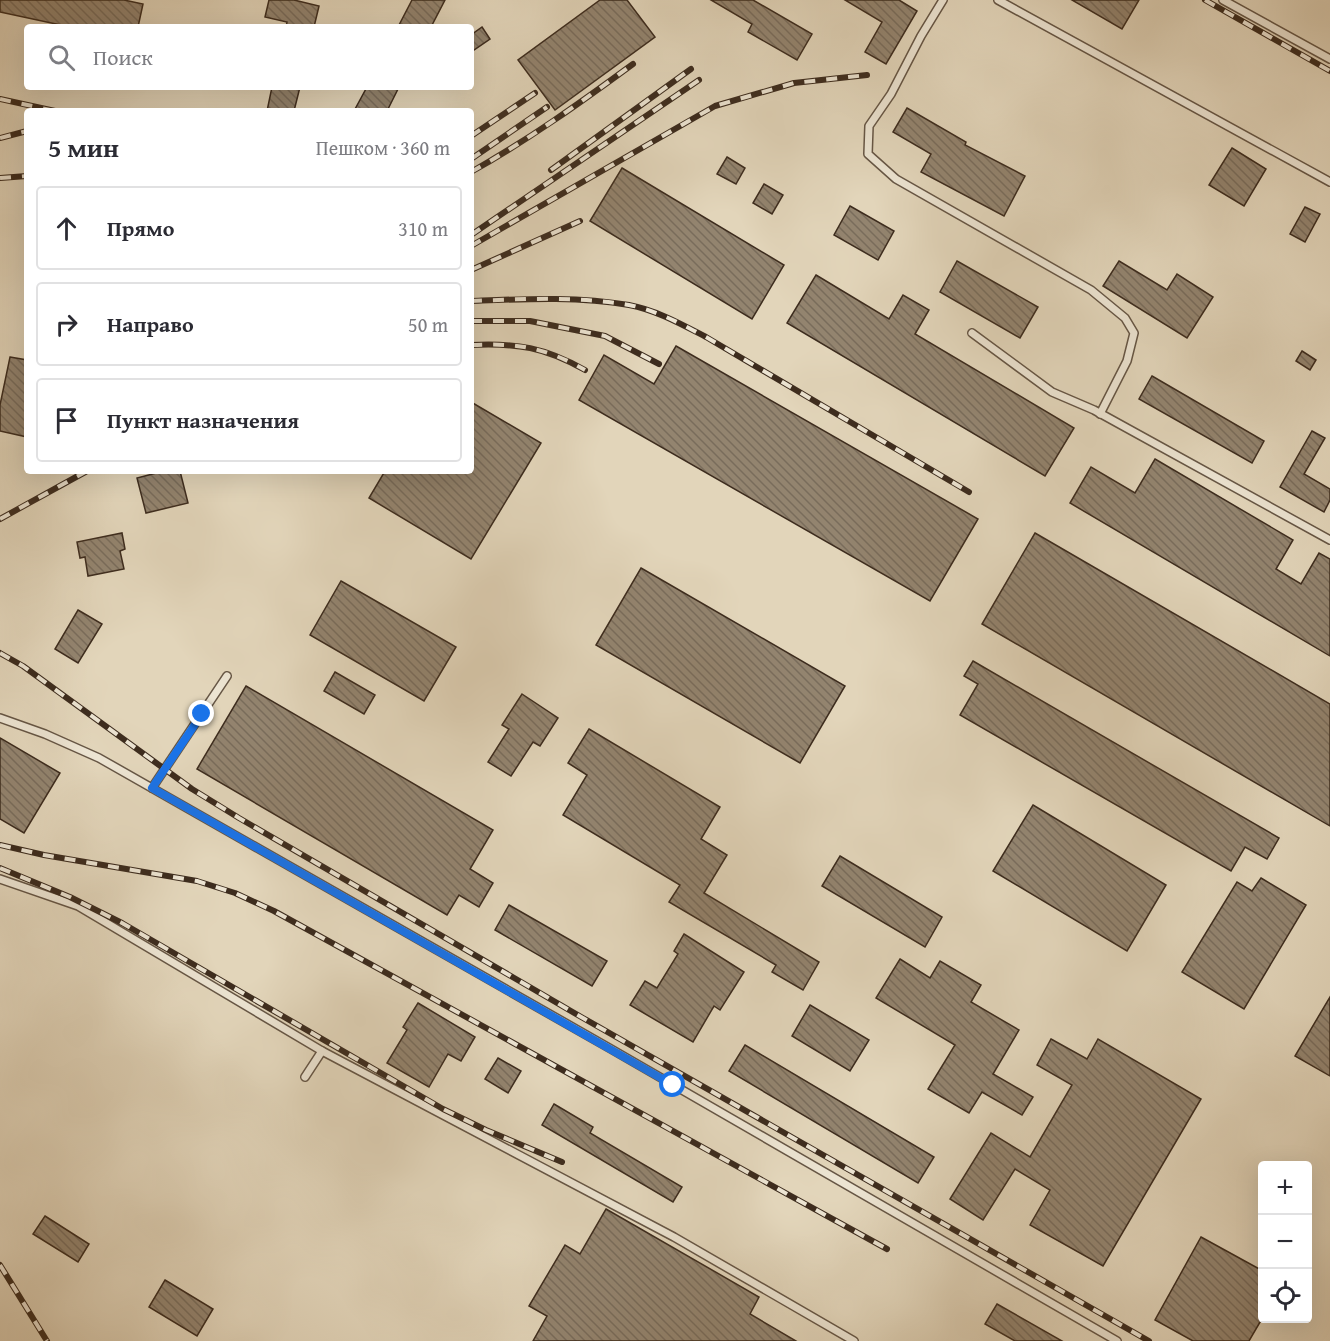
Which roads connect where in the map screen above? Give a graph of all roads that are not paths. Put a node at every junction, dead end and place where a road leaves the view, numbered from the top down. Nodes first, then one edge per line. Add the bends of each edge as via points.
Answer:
1 (943, 0) edge
2 (998, 0) edge
3 (1223, 0) edge
4 (1330, 59) edge
5 (1330, 182) edge
6 (972, 333) dead end
7 (1100, 414) junction
8 (1330, 540) edge
9 (227, 676) dead end
10 (0, 718) edge
11 (152, 788) junction
12 (0, 879) edge
13 (322, 1052) junction
14 (305, 1077) dead end
15 (854, 1341) edge
16 (1117, 1341) edge

1 - 7 lane via 869,126 868,154 896,179 1091,290 1125,318 1134,333 1127,361
2 - 5 lane
3 - 4 lane
6 - 7 lane via 1052,392
7 - 8 lane
9 - 11 lane
10 - 11 lane via 99,758
11 - 16 lane
12 - 13 lane via 78,906
13 - 14 lane
13 - 15 lane via 674,1237

